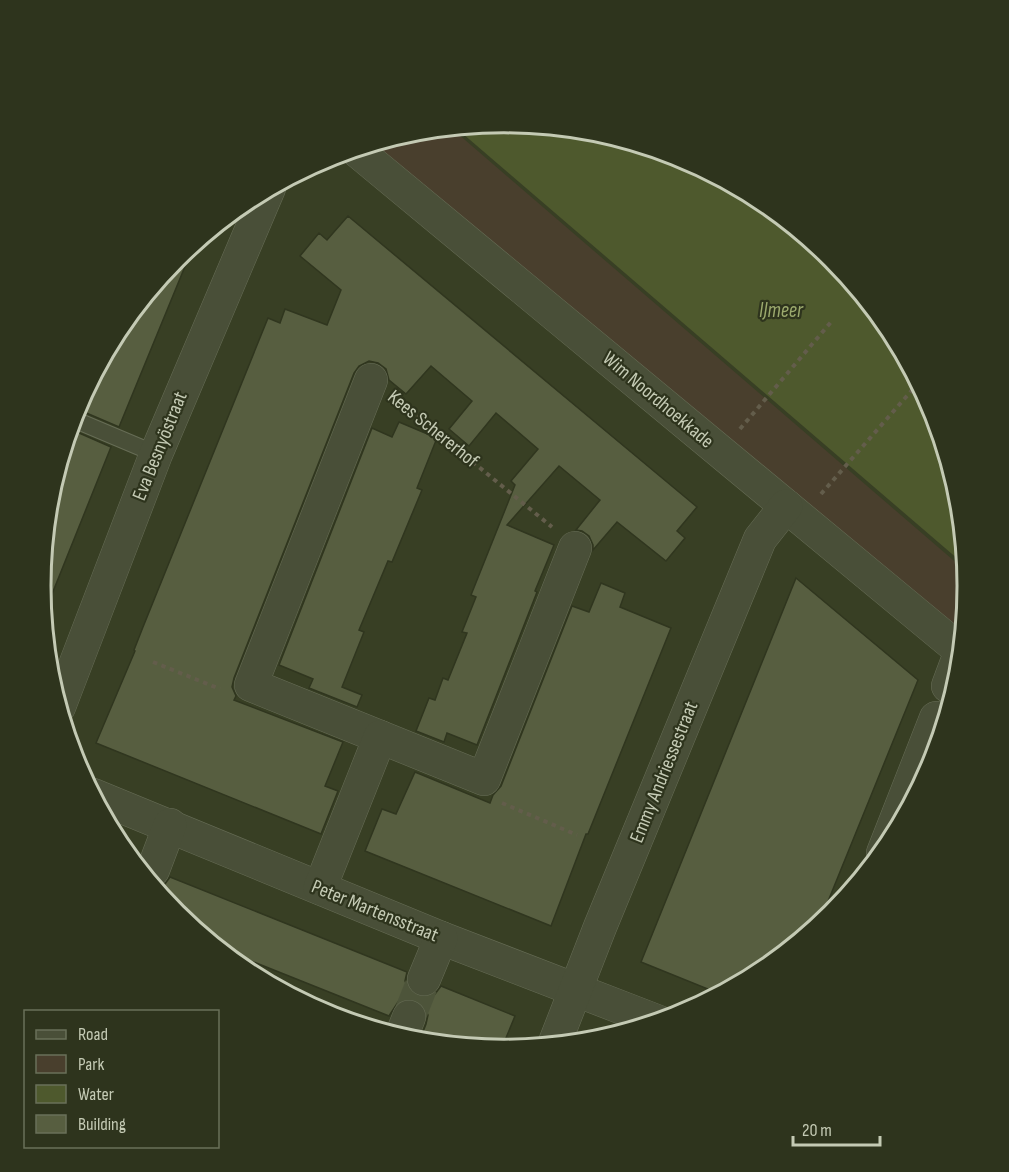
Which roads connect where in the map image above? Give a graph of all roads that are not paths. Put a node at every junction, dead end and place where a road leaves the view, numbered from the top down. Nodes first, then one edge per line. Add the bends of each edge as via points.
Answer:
1 (363, 156) edge
2 (263, 203) edge
3 (371, 380) road end
4 (82, 423) edge
5 (156, 454) junction
6 (793, 512) junction
7 (575, 548) road end
8 (954, 645) edge
9 (64, 694) edge
10 (936, 718) dead end
11 (380, 737) junction
12 (105, 800) edge
13 (903, 801) edge
14 (170, 825) junction
15 (153, 870) dead end
16 (320, 888) junction
17 (441, 938) junction
18 (424, 979) tunnel mouth
19 (575, 988) junction
20 (645, 1016) edge
21 (557, 1037) edge

1 - 6 street, Wim Noordhoekkade
2 - 5 street, Eva Besnyöstraat
3 - 11 street, Kees Schererhof via 251,685
4 - 5 lane
5 - 9 street, Eva Besnyöstraat
6 - 8 street, Wim Noordhoekkade
6 - 19 street, Emmy Andriessestraat via 760,539
7 - 11 street via 484,779
10 - 13 street
11 - 16 street
12 - 14 street, Peter Martensstraat
14 - 15 street
14 - 16 street, Peter Martensstraat
16 - 17 street, Peter Martensstraat
17 - 18 street
17 - 19 street, Peter Martensstraat
19 - 20 street, Peter Martensstraat
19 - 21 street, Emmy Andriessestraat

